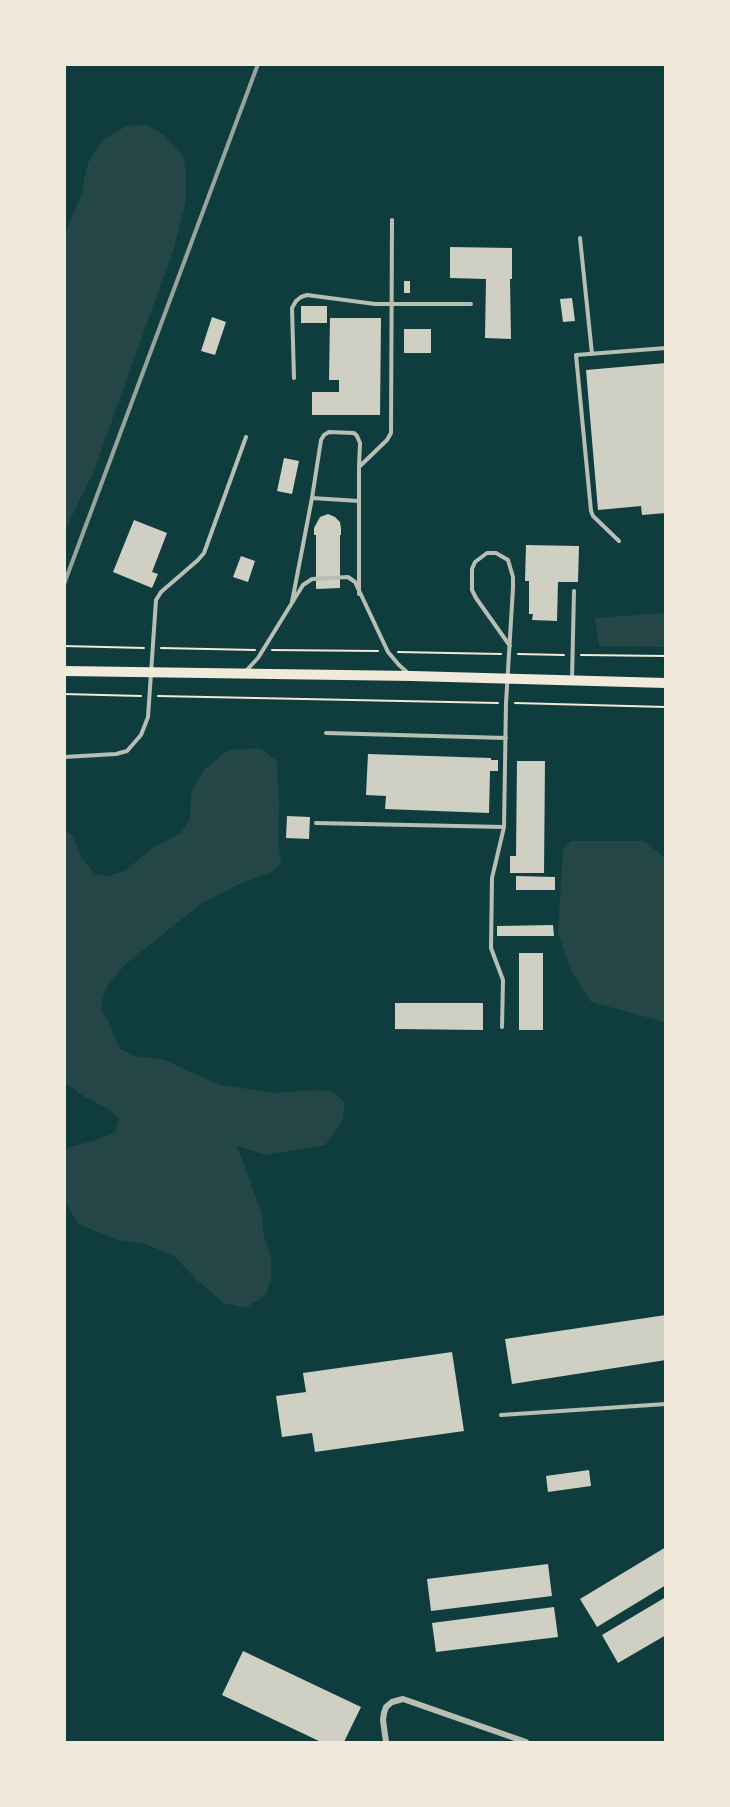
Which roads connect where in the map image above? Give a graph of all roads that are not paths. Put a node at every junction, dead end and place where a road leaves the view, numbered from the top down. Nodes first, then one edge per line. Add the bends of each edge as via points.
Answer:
1 (392, 220) dead end
2 (579, 238) dead end
3 (471, 304) dead end
4 (393, 305) junction
5 (666, 348) edge
6 (592, 354) junction
7 (294, 378) dead end
8 (246, 437) dead end
9 (359, 467) junction
10 (312, 498) junction
11 (359, 501) junction
12 (619, 541) dead end
13 (574, 591) dead end
14 (359, 594) junction
15 (292, 604) junction
16 (510, 646) junction
17 (64, 671) edge
18 (151, 672) junction
19 (243, 674) junction
20 (412, 676) junction
21 (508, 679) junction
22 (572, 681) junction
23 (666, 683) edge
24 (326, 733) dead end
25 (506, 738) junction
26 (64, 757) edge
27 (316, 823) dead end
28 (504, 827) junction
29 (502, 1027) dead end
30 (666, 1404) edge
31 (501, 1415) dead end
32 (387, 1743) edge
33 (526, 1743) edge

1 - 4 lane
2 - 6 lane
3 - 4 lane
4 - 7 lane via 307,295 296,301 292,308
4 - 9 lane via 391,433
5 - 6 lane
6 - 12 lane via 576,355 591,511
8 - 18 lane via 204,553 158,597
9 - 10 lane via 360,443 354,433 324,435
9 - 11 lane
10 - 11 lane
10 - 15 lane
11 - 14 lane
13 - 22 lane
14 - 15 lane via 355,582 348,577 312,579 303,585
14 - 20 lane via 388,652
15 - 19 lane
16 - 16 lane via 472,590 475,562 487,553 508,560 513,577
16 - 21 lane
17 - 18 main road
18 - 19 main road
18 - 26 lane via 146,726 127,751
19 - 20 main road
20 - 21 main road
21 - 22 main road
21 - 25 lane
22 - 23 main road
24 - 25 lane
25 - 28 lane
27 - 28 lane
28 - 29 lane via 492,878 491,948 503,980
30 - 31 lane
32 - 33 street via 383,1720 386,1707 403,1699

